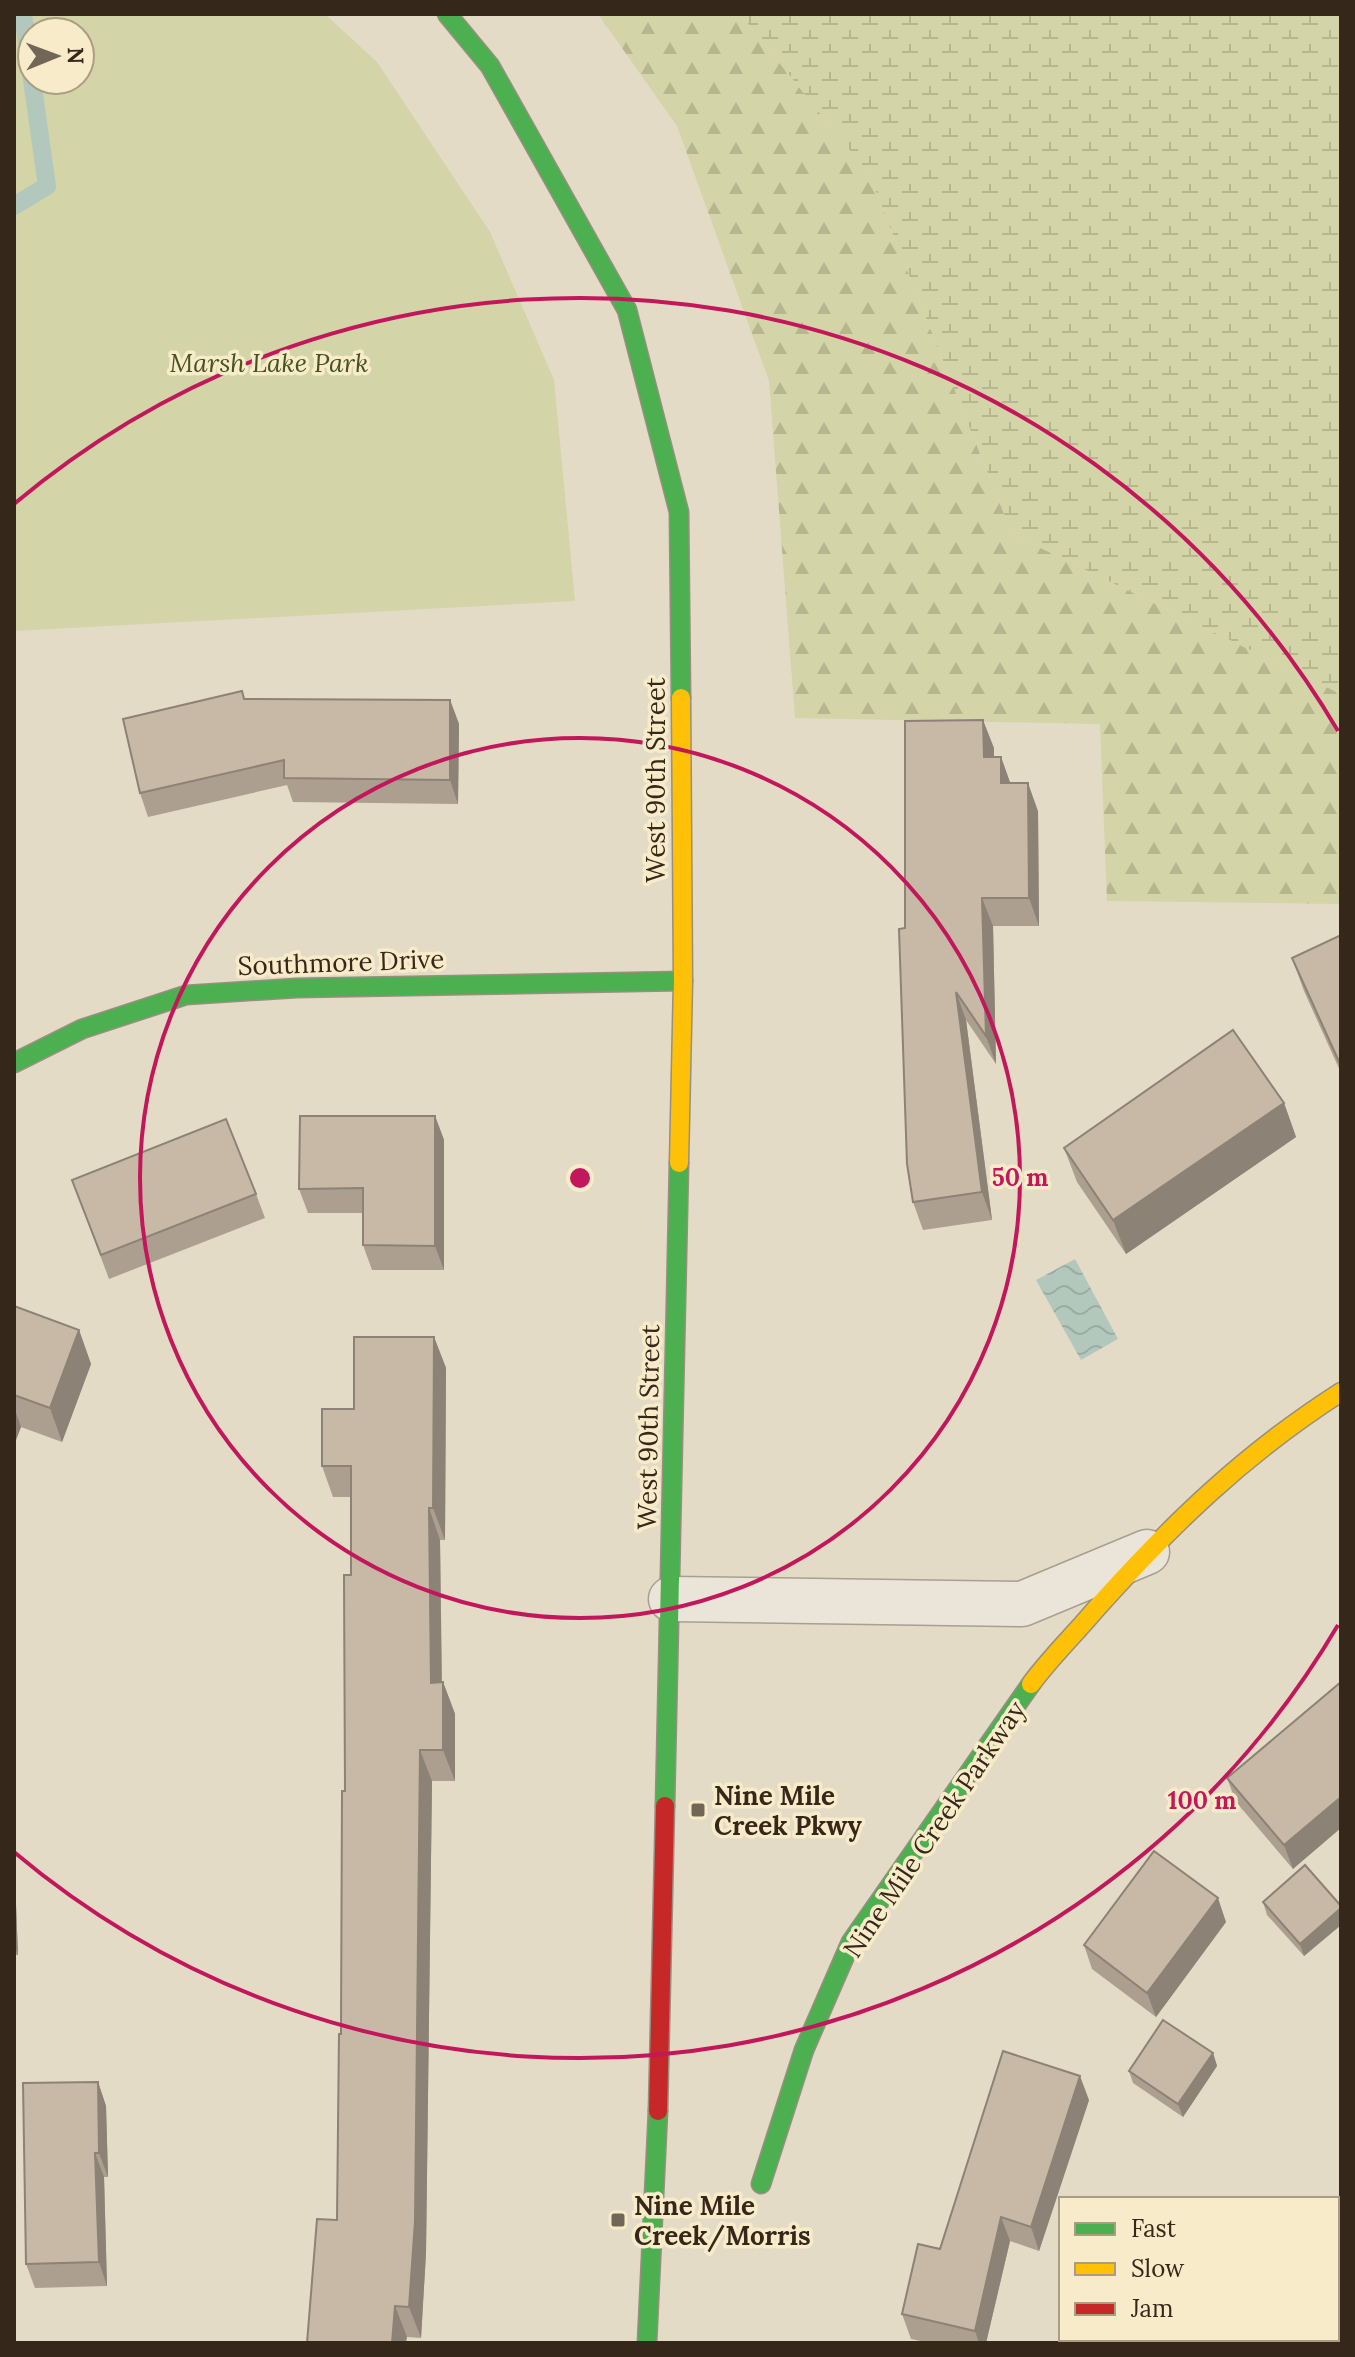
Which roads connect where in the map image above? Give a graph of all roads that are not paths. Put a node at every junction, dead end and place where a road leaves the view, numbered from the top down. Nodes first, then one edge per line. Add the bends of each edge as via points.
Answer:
1 (447, 14) edge
2 (683, 981) junction
3 (14, 1063) edge
4 (1341, 1392) edge
5 (1147, 1552) junction
6 (671, 1599) junction
7 (761, 2184) dead end
8 (647, 2343) edge

1 - 2 street, West 90th Street via 490,66 627,310 679,512
2 - 3 street, Southmore Drive via 186,995 82,1029
2 - 6 street, West 90th Street
4 - 5 street, Nine Mile Creek Parkway via 1294,1422 1201,1498
5 - 6 street, Nine Mile Creek Parkway via 1022,1604
5 - 7 street, Nine Mile Creek Parkway via 1037,1676 851,1942 804,2050
6 - 8 street, West 90th Street via 657,2158

